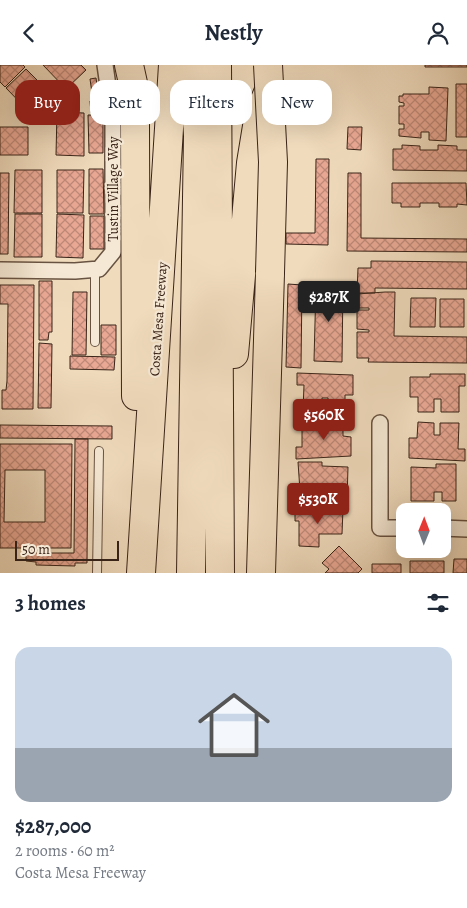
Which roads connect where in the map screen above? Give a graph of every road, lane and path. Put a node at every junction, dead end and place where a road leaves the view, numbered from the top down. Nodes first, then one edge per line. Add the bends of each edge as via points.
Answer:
1 (105, 65) edge
2 (129, 65) edge
3 (168, 65) edge
4 (174, 65) edge
5 (191, 65) edge
6 (217, 65) edge
7 (268, 65) edge
8 (281, 65) edge
9 (170, 80) edge
10 (174, 80) edge
11 (171, 125) edge
12 (96, 269) junction
13 (0, 270) edge
14 (95, 342) dead end
15 (218, 415) junction
16 (380, 423) dead end
17 (99, 451) dead end
18 (396, 528) edge
19 (451, 528) edge
20 (467, 529) edge
21 (97, 573) edge
22 (140, 573) edge
23 (180, 573) edge
24 (191, 573) edge
25 (220, 573) edge
26 (261, 573) edge

1 - 12 street, Tustin Village Way via 113,121 113,251
2 - 22 highway via 135,125
3 - 9 highway
4 - 10 highway, Costa Mesa Freeway
4 - 23 highway via 181,131
5 - 24 highway via 198,136
6 - 15 highway
7 - 26 highway, bridge via 273,162
8 - 15 highway via 259,114 250,163 232,375
11 - 22 highway, Costa Mesa Freeway
12 - 13 street
12 - 14 lane
15 - 25 highway
16 - 18 street via 380,527
17 - 21 lane
19 - 20 street

